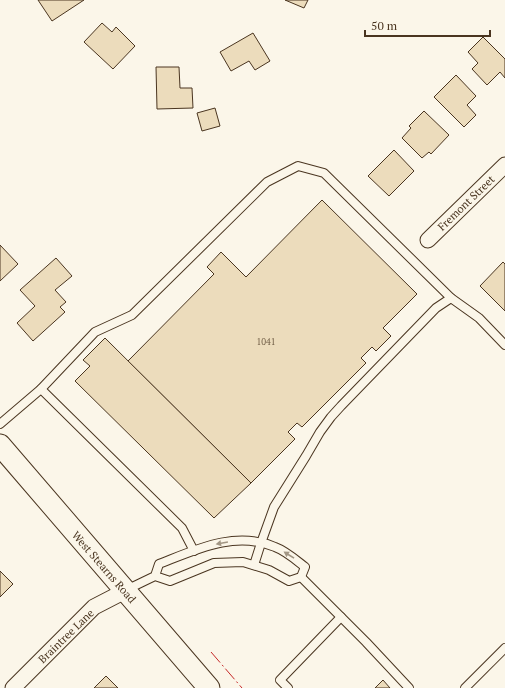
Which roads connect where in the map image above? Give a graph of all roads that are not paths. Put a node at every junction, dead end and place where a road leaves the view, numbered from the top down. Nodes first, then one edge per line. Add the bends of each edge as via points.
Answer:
1 (505, 165) edge
2 (428, 240) dead end
3 (451, 298) junction
4 (505, 345) edge
5 (41, 389) junction
6 (0, 424) edge
7 (0, 445) edge
8 (261, 542) junction
9 (194, 551) junction
10 (254, 565) junction
11 (155, 576) junction
12 (301, 577) junction
13 (125, 591) junction
14 (341, 617) junction
15 (505, 648) edge
16 (13, 688) edge
17 (208, 688) edge
18 (288, 688) edge
19 (409, 688) edge
20 (465, 688) edge

1 - 2 street, Fremont Street
3 - 4 lane via 479,318
3 - 5 lane via 324,173 298,166 267,182 132,315 95,332
3 - 8 lane via 436,308 331,417 274,506
5 - 6 lane
5 - 9 lane via 182,528
7 - 13 main road, West Stearns Road
8 -> 9 lane via 224,542
8 - 10 lane
12 -> 8 lane via 305,567 275,547
9 - 11 lane via 158,564
10 - 11 lane via 243,562 214,563 170,581
10 - 12 lane via 290,581
11 - 13 lane
12 - 14 lane
13 - 16 street, Braintree Lane via 94,607
13 - 17 main road, West Stearns Road
14 - 18 lane via 280,680
14 - 19 lane
15 - 20 lane

